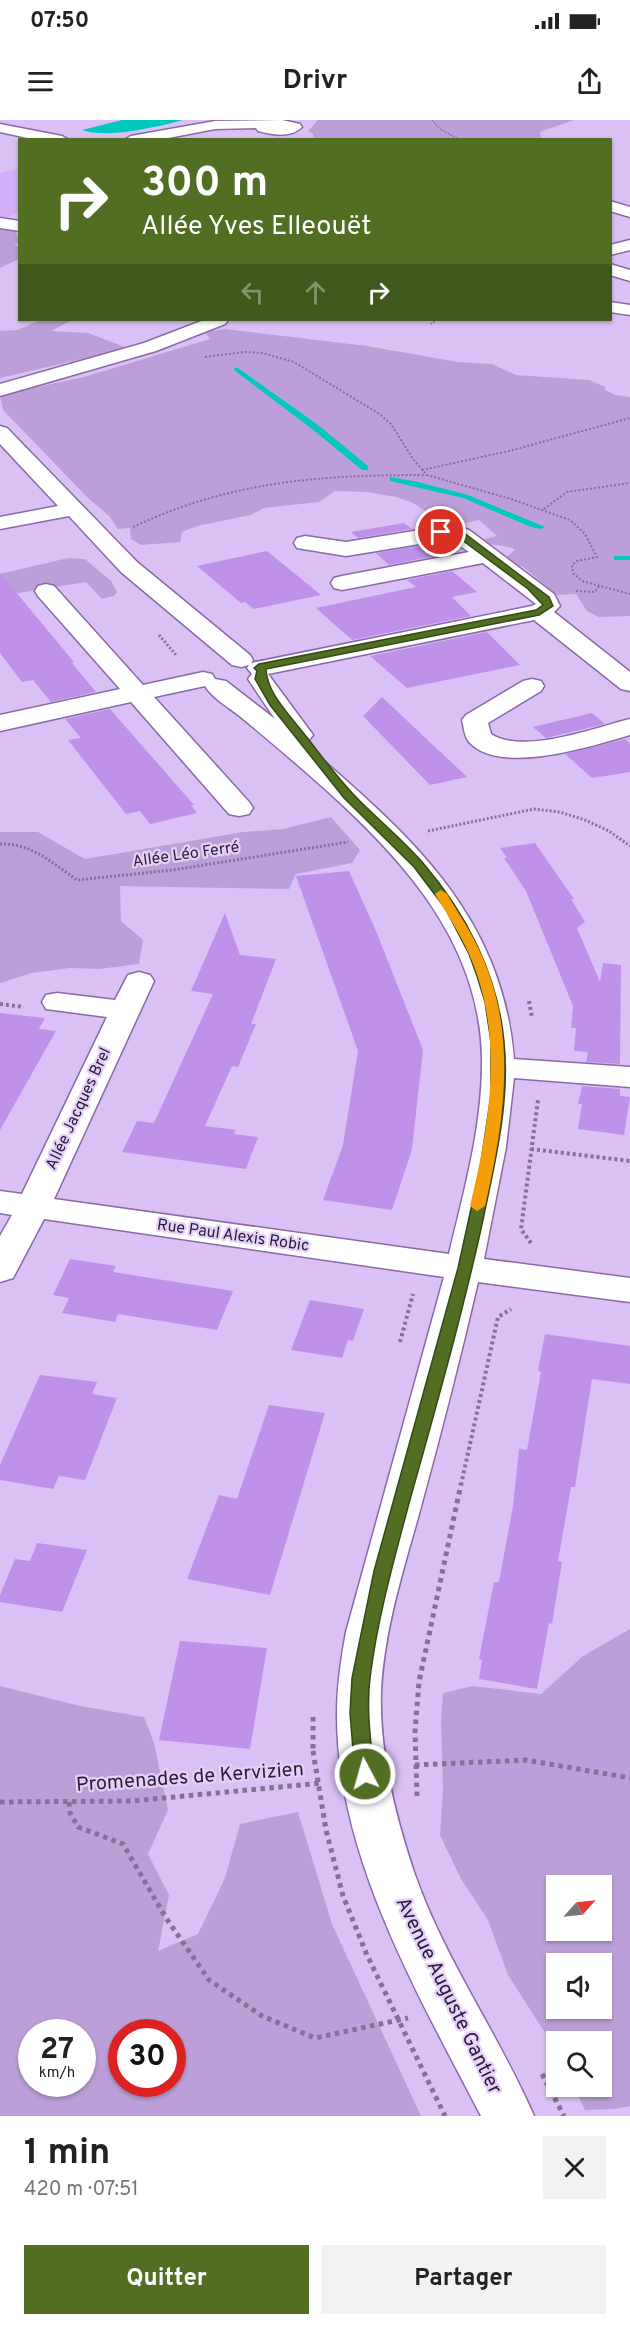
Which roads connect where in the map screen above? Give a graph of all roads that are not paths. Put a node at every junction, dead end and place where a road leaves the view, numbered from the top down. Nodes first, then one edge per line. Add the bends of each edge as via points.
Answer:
1 (309, 120) edge
2 (0, 128) edge
3 (282, 129) edge
4 (16, 131) junction
5 (0, 135) edge
6 (52, 138) edge
7 (143, 138) edge
8 (174, 138) edge
9 (612, 207) edge
10 (630, 212) edge
11 (0, 221) edge
12 (18, 224) edge
13 (630, 245) edge
14 (612, 250) edge
15 (612, 270) edge
16 (630, 276) edge
17 (612, 307) edge
18 (630, 310) edge
19 (612, 315) edge
20 (630, 317) edge
21 (216, 321) edge
22 (111, 359) junction
23 (0, 383) edge
24 (0, 390) edge
25 (0, 432) edge
26 (24, 457) junction
27 (0, 461) edge
28 (74, 509) junction
29 (0, 523) edge
30 (305, 543) dead end
31 (488, 555) junction
32 (129, 567) junction
33 (342, 583) dead end
34 (46, 591) dead end
35 (539, 612) junction
36 (204, 668) junction
37 (253, 669) junction
38 (628, 680) edge
39 (532, 686) dead end
40 (140, 694) junction
41 (0, 723) edge
42 (630, 728) edge
43 (348, 795) junction
44 (239, 808) dead end
45 (139, 981) dead end
46 (57, 1002) dead end
47 (125, 1010) junction
48 (498, 1067) junction
49 (630, 1077) edge
50 (16, 1205) edge
51 (465, 1268) junction
52 (0, 1270) edge
53 (630, 1290) edge
54 (508, 2116) edge

1 - 3 street
2 - 4 street
3 - 7 street via 214,126
3 - 8 street via 219,130
4 - 5 street
4 - 6 street
9 - 10 street
11 - 12 street
13 - 14 street
15 - 16 street
17 - 18 street
19 - 20 street
21 - 22 street
22 - 23 street
22 - 24 street
25 - 26 street, Avenue Auguste Gantier
26 - 27 street
26 - 28 street, Avenue Auguste Gantier
28 - 29 street
28 - 32 street, Avenue Auguste Gantier
30 - 31 street via 346,549 451,532
31 - 33 street
31 - 35 street via 546,599 548,606
32 - 36 street, Avenue Auguste Gantier
32 - 37 street, Avenue Auguste Gantier
34 - 40 street
35 - 37 street
35 - 38 street
36 - 37 street via 242,687
36 - 40 street
36 - 43 street, Avenue Auguste Gantier
37 - 43 street, Avenue Auguste Gantier via 274,702
39 - 42 street via 475,720 479,737 493,746 525,751
40 - 41 street
40 - 44 street
43 - 48 street, Avenue Auguste Gantier via 437,888 475,954 491,1002
45 - 47 street, Allée Jacques Brel
46 - 47 street
47 - 50 street, Allée Jacques Brel
48 - 49 street
48 - 51 street, Avenue Auguste Gantier via 498,1095 487,1168
50 - 51 street, Rue Paul Alexis Robic
50 - 52 street, Allée Jacques Brel
51 - 53 street, Rue Paul Alexis Robic
51 - 54 street, Avenue Auguste Gantier via 383,1571 361,1678 359,1713 365,1774 392,1878 413,1932

